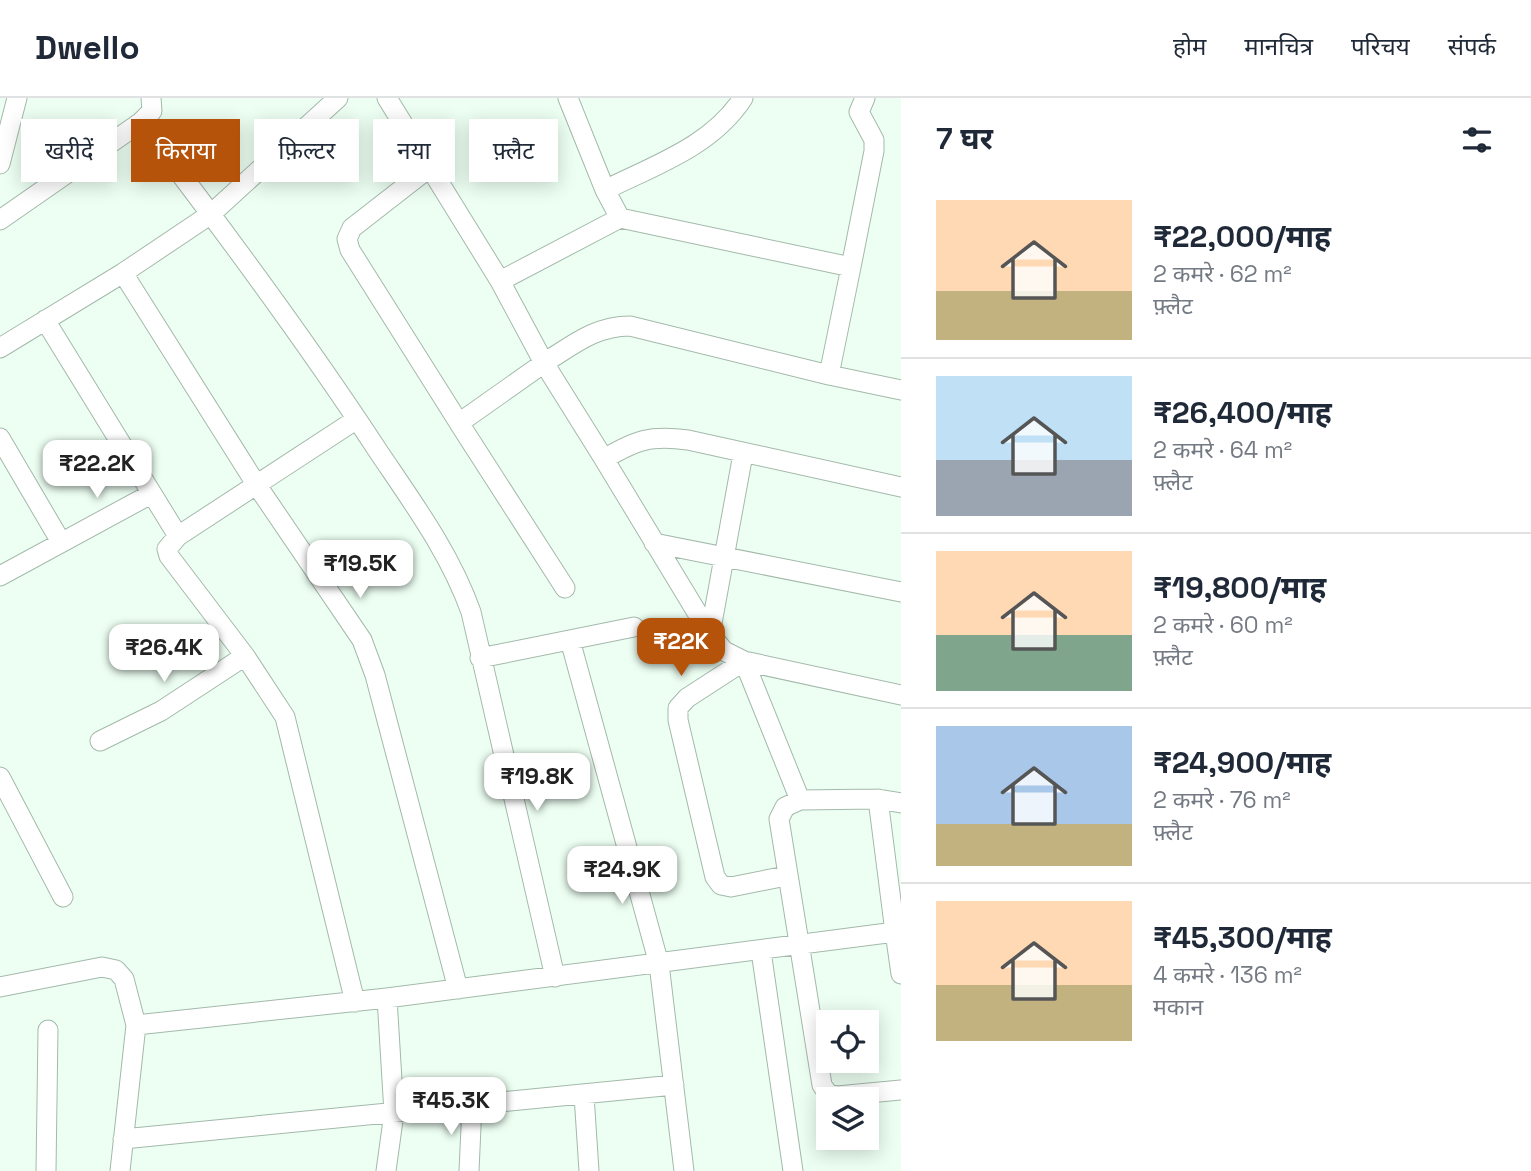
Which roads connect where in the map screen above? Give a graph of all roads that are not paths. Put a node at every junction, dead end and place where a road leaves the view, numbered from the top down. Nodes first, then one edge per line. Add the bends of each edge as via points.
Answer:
1 (17, 98) edge
2 (151, 98) edge
3 (387, 98) edge
4 (743, 98) edge
5 (865, 98) edge
6 (331, 100) edge
7 (575, 100) edge
8 (144, 119) edge
9 (400, 119) edge
10 (131, 129) edge
11 (0, 164) edge
12 (187, 182) edge
13 (411, 182) edge
14 (438, 182) edge
15 (605, 190) junction
16 (211, 214) junction
17 (620, 218) junction
18 (0, 220) edge
19 (851, 267) junction
20 (123, 273) junction
21 (500, 281) junction
22 (45, 320) junction
23 (0, 348) edge
24 (544, 363) junction
25 (829, 375) junction
26 (901, 390) edge
27 (357, 419) junction
28 (459, 422) junction
29 (0, 438) edge
30 (743, 454) junction
31 (604, 459) junction
32 (256, 484) junction
33 (901, 487) edge
34 (151, 494) junction
35 (178, 536) junction
36 (61, 542) junction
37 (654, 543) junction
38 (724, 556) junction
39 (0, 576) edge
40 (565, 588) dead end
41 (901, 592) edge
42 (634, 627) dead end
43 (710, 634) junction
44 (570, 640) junction
45 (245, 656) junction
46 (480, 659) junction
47 (744, 662) junction
48 (901, 695) edge
49 (100, 741) dead end
50 (0, 778) edge
51 (878, 799) junction
52 (800, 800) junction
53 (901, 803) edge
54 (6, 806) edge
55 (786, 876) junction
56 (63, 897) dead end
57 (895, 932) junction
58 (800, 946) junction
59 (761, 951) junction
60 (659, 964) junction
61 (901, 974) edge
62 (555, 977) junction
63 (0, 987) edge
64 (458, 989) junction
65 (387, 998) junction
66 (355, 1002) junction
67 (136, 1025) junction
68 (48, 1030) dead end
69 (674, 1085) junction
70 (901, 1090) edge
71 (584, 1095) junction
72 (472, 1105) junction
73 (394, 1113) junction
74 (123, 1139) junction
75 (46, 1171) edge
76 (120, 1171) edge
77 (386, 1171) edge
78 (469, 1171) edge
79 (589, 1171) edge
80 (684, 1171) edge
81 (793, 1171) edge

1 - 11 street
2 - 8 street via 152,111
3 - 9 street
4 - 15 street via 722,126 703,141
5 - 19 street via 859,113 874,140 874,151
6 - 16 street
7 - 15 street
10 - 18 street
12 - 16 street
13 - 28 street via 352,228 350,250
14 - 21 street
15 - 17 street
16 - 20 street
16 - 27 street
17 - 19 street
17 - 21 street
19 - 25 street
20 - 22 street
20 - 32 street
21 - 24 street
22 - 23 street
22 - 34 street
24 - 25 street via 590,333 609,326 630,326
24 - 28 street
24 - 31 street
25 - 26 street
27 - 32 street
27 - 46 street via 458,576
28 - 40 street
29 - 36 street
30 - 31 street via 658,436 635,441
30 - 33 street
30 - 38 street
31 - 37 street
32 - 35 street
32 - 64 street via 362,640
34 - 35 street
34 - 36 street
35 - 45 street via 169,543 169,556
36 - 39 street
37 - 38 street
37 - 43 street
38 - 41 street
38 - 43 street
42 - 44 street
43 - 47 street via 724,651
44 - 46 street
44 - 60 street
45 - 49 street via 161,711
45 - 66 street via 285,717
46 - 62 street
47 - 48 street
47 - 52 street
47 - 55 street via 687,698 678,708 678,720 715,877 732,887
50 - 54 street
51 - 52 street
51 - 53 street
51 - 57 street
52 - 55 street via 785,807 779,818
54 - 56 street
55 - 58 street
57 - 58 street
57 - 61 street
58 - 59 street
58 - 70 street via 822,1085 828,1094
59 - 60 street
59 - 81 street
60 - 62 street
60 - 69 street
62 - 64 street
63 - 67 street via 83,969 110,968 124,979
64 - 65 street
65 - 66 street
65 - 73 street
66 - 67 street
67 - 74 street
68 - 75 street
69 - 71 street
69 - 80 street
71 - 72 street
71 - 79 street
72 - 73 street
72 - 78 street
73 - 74 street
73 - 77 street
74 - 76 street

